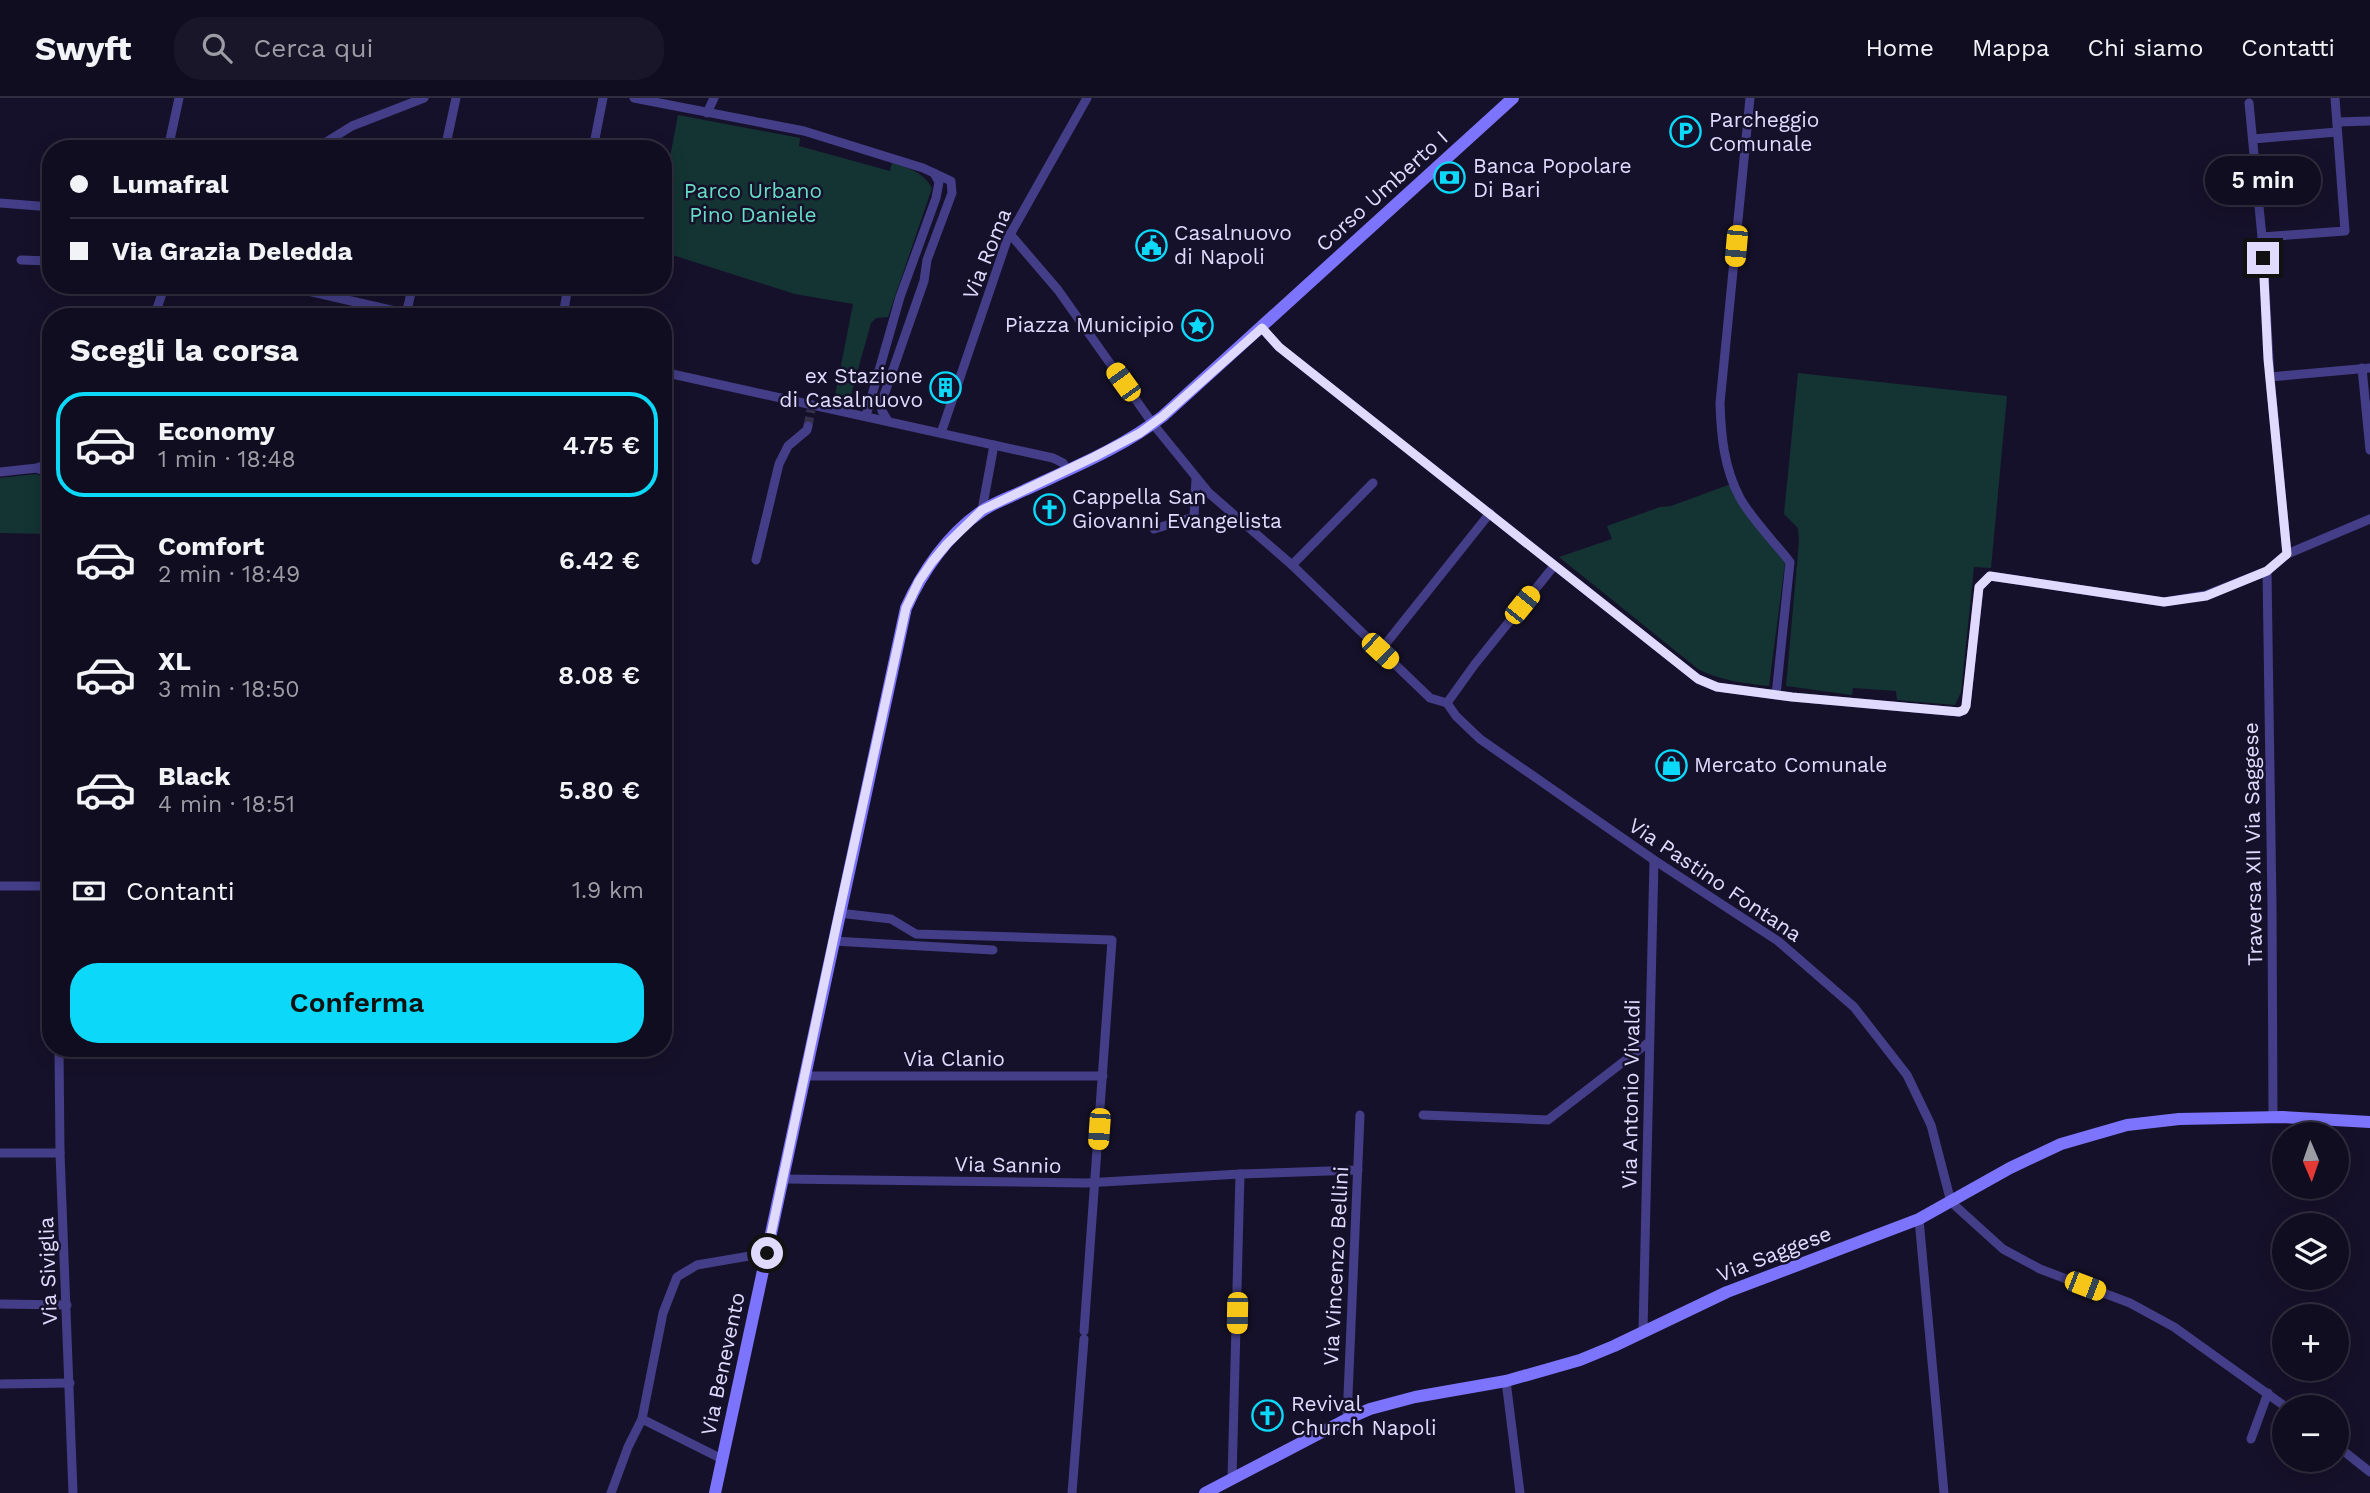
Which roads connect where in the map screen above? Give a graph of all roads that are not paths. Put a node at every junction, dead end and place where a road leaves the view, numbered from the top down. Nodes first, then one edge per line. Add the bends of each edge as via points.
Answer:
1 (179, 98) edge
2 (424, 98) edge
3 (456, 98) edge
4 (603, 98) edge
5 (634, 98) edge
6 (714, 98) edge
7 (1087, 98) edge
8 (1513, 98) edge
9 (1750, 98) edge
10 (2335, 98) edge
11 (2249, 103) dead end
12 (706, 113) junction
13 (2370, 121) edge
14 (2337, 127) junction
15 (2253, 139) junction
16 (171, 140) edge
17 (329, 140) edge
18 (446, 140) edge
19 (595, 140) edge
20 (934, 173) junction
21 (0, 203) edge
22 (42, 206) edge
23 (1010, 234) junction
24 (2262, 237) junction
25 (21, 260) dead end
26 (42, 261) edge
27 (320, 294) edge
28 (380, 308) edge
29 (1262, 328) junction
30 (2366, 368) edge
31 (672, 374) edge
32 (2270, 377) junction
33 (866, 416) junction
34 (888, 421) junction
35 (1153, 424) junction
36 (808, 426) tunnel mouth
37 (941, 433) junction
38 (994, 445) junction
39 (2370, 450) edge
40 (42, 466) edge
41 (37, 468) junction
42 (42, 470) edge
43 (1067, 470) junction
44 (0, 472) edge
45 (1196, 478) junction
46 (1373, 483) dead end
47 (982, 510) junction
48 (1490, 513) junction
49 (2370, 519) edge
50 (1154, 529) dead end
51 (2287, 554) junction
52 (756, 560) dead end
53 (1292, 565) junction
54 (1554, 566) junction
55 (2267, 571) junction
56 (1380, 651) junction
57 (1776, 695) junction
58 (1447, 703) junction
59 (1654, 860) junction
60 (0, 886) edge
61 (42, 886) edge
62 (839, 913) junction
63 (833, 941) junction
64 (993, 950) dead end
65 (1649, 1042) junction
66 (59, 1057) edge
67 (804, 1076) junction
68 (1103, 1076) junction
69 (1360, 1115) dead end
70 (1423, 1115) dead end
71 (2273, 1117) junction
72 (2370, 1122) edge
73 (0, 1153) edge
74 (60, 1153) junction
75 (1358, 1170) junction
76 (1240, 1174) junction
77 (783, 1179) junction
78 (1096, 1182) junction
79 (1951, 1202) junction
80 (1919, 1219) junction
81 (767, 1253) junction
82 (0, 1304) edge
83 (67, 1304) junction
84 (1643, 1330) junction
85 (1506, 1381) junction
86 (70, 1383) junction
87 (0, 1384) edge
88 (2268, 1393) junction
89 (2272, 1396) edge
90 (642, 1419) junction
91 (1347, 1419) junction
92 (2251, 1439) dead end
93 (2349, 1455) edge
94 (722, 1459) junction
95 (2370, 1472) edge
96 (1233, 1479) junction
97 (73, 1493) edge
98 (611, 1493) edge
99 (715, 1493) edge
100 (1072, 1493) edge
101 (1205, 1493) edge
102 (1520, 1493) edge
103 (1944, 1493) edge

1 - 16 street
2 - 17 street via 352,126
3 - 18 street
4 - 19 street
5 - 12 street
6 - 12 street
7 - 23 street, Via Roma
8 - 29 main road, Corso Umberto I
9 - 57 street via 1720,403 1721,441 1741,500 1790,562
10 - 14 street
11 - 15 street
12 - 20 street via 804,131
13 - 14 street
14 - 15 street
14 - 24 street via 2346,231
15 - 24 street
20 - 33 street via 939,182 936,198 900,297
20 - 34 street via 951,181 952,193 882,401
21 - 22 street
23 - 35 street, Via Pastino Fontana via 1058,290
23 - 37 street, Via Roma
24 - 32 street
25 - 26 street
27 - 28 street
29 - 35 main road, Corso Umberto I
29 - 48 street via 1279,347
30 - 32 street
30 - 39 street
31 - 33 street via 812,408
32 - 51 street
33 - 34 street
34 - 37 street
35 - 43 main road, Via Benevento
35 - 45 street, Via Pastino Fontana
36 - 52 street via 788,446 779,464
37 - 38 street
38 - 43 street via 1053,458
38 - 47 street
40 - 41 street
41 - 42 street
41 - 44 street
43 - 47 main road, Via Benevento
45 - 50 street via 1194,517
45 - 53 street, Via Pastino Fontana
46 - 53 street
47 - 62 main road, Via Benevento via 932,562 906,608
48 - 54 street
48 - 56 street
49 - 51 street
51 - 55 street
53 - 56 street, Via Pastino Fontana
54 - 57 street via 1698,679 1717,687
54 - 58 street
55 - 57 street via 2206,596 2164,602 1990,576 1979,587 1964,710
55 - 71 street, Traversa XII Via Saggese
56 - 58 street, Via Pastino Fontana via 1430,698
58 - 59 street, Via Pastino Fontana via 1480,739
59 - 65 street, Via Antonio Vivaldi
59 - 79 street, Via Pastino Fontana via 1778,941 1854,1007 1907,1076 1931,1125
60 - 61 street
62 - 63 main road, Via Benevento
62 - 68 street via 891,919 916,934 1112,940
63 - 64 street
63 - 67 main road, Via Benevento
65 - 70 street via 1548,1120
65 - 84 street, Via Antonio Vivaldi
66 - 74 street, Via Siviglia
67 - 68 street, Via Clanio
67 - 77 main road, Via Benevento
68 - 78 street
69 - 75 street, Via Vincenzo Bellini
71 - 72 main road, Via Saggese
71 - 79 main road, Via Saggese via 2127,1125 2061,1144
73 - 74 street
74 - 83 street, Via Siviglia
75 - 76 street, Via Sannio
75 - 91 street, Via Vincenzo Bellini
76 - 78 street, Via Sannio
76 - 96 street
77 - 78 street, Via Sannio
77 - 81 main road, Via Benevento
78 - 100 street
79 - 80 main road, Via Saggese
79 - 88 street via 2003,1249 2040,1269 2130,1303 2174,1327
80 - 84 main road, Via Saggese via 1727,1292
80 - 103 street
81 - 90 street via 697,1265 677,1277 663,1313
81 - 94 main road, Via Benevento
82 - 83 street
83 - 86 street, Via Siviglia
84 - 85 main road, Via Saggese via 1580,1360
85 - 91 main road, Via Saggese via 1415,1397
85 - 102 street
86 - 87 street
86 - 97 street, Via Siviglia
88 - 89 street
88 - 92 street
90 - 94 street
90 - 98 street
91 - 96 main road, Via Saggese
93 - 95 street
94 - 99 main road, Via Benevento
96 - 101 main road, Via Saggese

